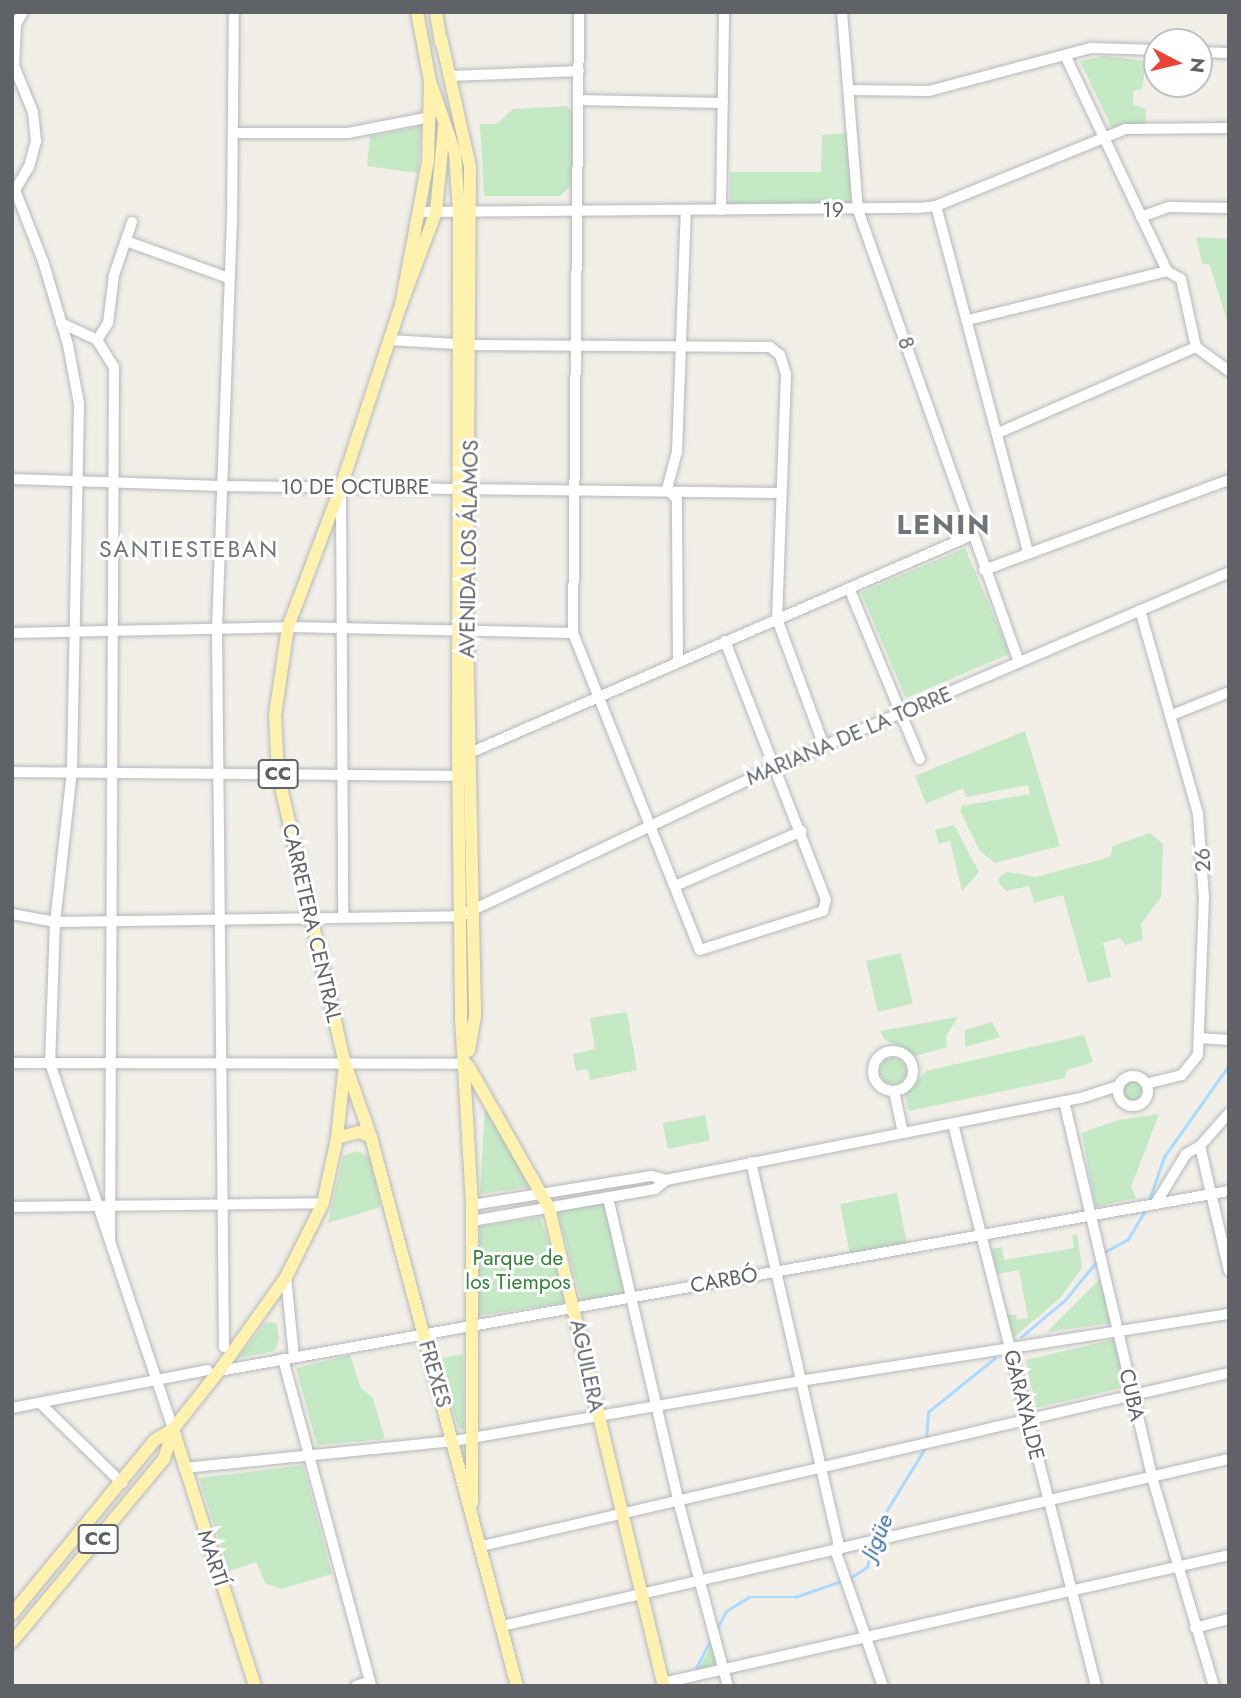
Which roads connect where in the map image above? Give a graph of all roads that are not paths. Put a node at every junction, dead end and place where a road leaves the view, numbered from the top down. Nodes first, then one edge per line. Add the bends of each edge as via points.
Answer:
1 (23, 12) edge
2 (234, 12) edge
3 (417, 12) edge
4 (436, 12) edge
5 (579, 12) edge
6 (724, 12) edge
7 (842, 12) edge
8 (441, 38) junction
9 (1143, 50) edge
10 (1065, 55) junction
11 (579, 71) junction
12 (450, 76) junction
13 (430, 81) junction
14 (849, 90) junction
15 (578, 100) junction
16 (723, 103) junction
17 (445, 115) junction
18 (430, 117) junction
19 (1229, 128) edge
20 (234, 133) junction
21 (1104, 140) junction
22 (14, 190) edge
23 (936, 206) junction
24 (1229, 208) edge
25 (686, 210) junction
26 (721, 210) junction
27 (858, 210) junction
28 (464, 211) junction
29 (578, 211) junction
30 (421, 212) junction
31 (436, 212) junction
32 (1141, 217) junction
33 (132, 222) dead end
34 (126, 241) junction
35 (1167, 271) junction
36 (229, 278) junction
37 (401, 305) junction
38 (968, 320) junction
39 (61, 323) junction
40 (97, 340) junction
41 (390, 340) junction
42 (576, 343) junction
43 (467, 345) junction
44 (680, 345) junction
45 (1196, 346) junction
46 (1229, 371) edge
47 (998, 433) junction
48 (12, 479) edge
49 (1229, 480) edge
50 (78, 482) junction
51 (113, 483) junction
52 (221, 486) junction
53 (341, 487) junction
54 (465, 488) junction
55 (575, 489) junction
56 (667, 489) junction
57 (781, 493) junction
58 (972, 535) junction
59 (1028, 552) junction
60 (984, 570) junction
61 (1229, 572) edge
62 (849, 588) junction
63 (1140, 610) junction
64 (777, 619) junction
65 (288, 627) junction
66 (217, 628) junction
67 (111, 629) junction
68 (344, 629) junction
69 (73, 631) junction
70 (462, 631) junction
71 (12, 633) edge
72 (573, 633) junction
73 (725, 642) junction
74 (678, 662) junction
75 (1019, 662) junction
76 (1229, 692) edge
77 (598, 695) junction
78 (902, 713) junction
79 (1172, 715) junction
80 (824, 747) junction
81 (463, 756) junction
82 (920, 760) dead end
83 (775, 767) junction
84 (72, 771) junction
85 (109, 771) junction
86 (12, 772) edge
87 (343, 773) junction
88 (219, 774) junction
89 (278, 774) junction
90 (463, 776) junction
91 (650, 824) junction
92 (802, 831) junction
93 (675, 886) junction
94 (473, 909) junction
95 (12, 914) edge
96 (343, 915) junction
97 (310, 916) junction
98 (460, 916) junction
99 (111, 920) junction
100 (221, 920) junction
101 (55, 922) junction
102 (1200, 1038) junction
103 (1225, 1040) edge
104 (12, 1063) edge
105 (50, 1063) junction
106 (111, 1063) junction
107 (222, 1064) junction
108 (345, 1064) junction
109 (467, 1064) junction
110 (1146, 1084) junction
111 (1118, 1086) junction
112 (894, 1091) junction
113 (1105, 1093) junction
114 (1120, 1100) junction
115 (1065, 1101) junction
116 (1229, 1112) edge
117 (953, 1124) junction
118 (903, 1133) junction
119 (371, 1137) junction
120 (337, 1138) junction
121 (1200, 1146) junction
122 (751, 1162) junction
123 (666, 1180) junction
124 (1229, 1191) edge
125 (544, 1194) junction
126 (1211, 1194) junction
127 (608, 1198) junction
128 (221, 1202) junction
129 (323, 1203) junction
130 (1156, 1203) junction
131 (472, 1205) junction
132 (96, 1206) junction
133 (110, 1206) junction
134 (12, 1207) edge
135 (549, 1208) junction
136 (1090, 1215) junction
137 (472, 1222) junction
138 (982, 1235) junction
139 (110, 1251) junction
140 (774, 1270) junction
141 (1229, 1271) edge
142 (286, 1278) junction
143 (630, 1297) junction
144 (574, 1305) junction
145 (1229, 1314) edge
146 (472, 1325) junction
147 (1118, 1332) junction
148 (423, 1334) junction
149 (224, 1347) dead end
150 (1009, 1347) junction
151 (289, 1358) junction
152 (213, 1371) junction
153 (1229, 1373) edge
154 (155, 1381) junction
155 (800, 1381) junction
156 (1132, 1395) junction
157 (40, 1403) junction
158 (656, 1406) junction
159 (12, 1408) edge
160 (597, 1414) junction
161 (1026, 1418) junction
162 (173, 1429) junction
163 (472, 1438) junction
164 (454, 1441) junction
165 (309, 1455) junction
166 (1229, 1459) edge
167 (820, 1467) junction
168 (184, 1468) junction
169 (1152, 1477) junction
170 (122, 1483) junction
171 (1047, 1499) junction
172 (678, 1500) junction
173 (472, 1503) junction
174 (620, 1515) junction
175 (482, 1545) junction
176 (837, 1548) junction
177 (1229, 1555) edge
178 (1177, 1568) junction
179 (699, 1580) junction
180 (1072, 1590) junction
181 (640, 1595) junction
182 (12, 1614) edge
183 (1229, 1619) edge
184 (502, 1626) junction
185 (1195, 1628) junction
186 (865, 1634) junction
187 (12, 1642) edge
188 (722, 1667) junction
189 (370, 1684) edge
190 (664, 1684) edge
191 (255, 1686) edge
192 (356, 1686) edge
193 (517, 1686) edge
194 (728, 1686) edge
195 (883, 1686) edge
196 (1096, 1686) edge
197 (1214, 1686) edge

1 - 22 street via 16,24 14,66 33,112 36,141 29,167
2 - 20 street
3 - 13 main road, CARRETERA CENTRAL / CC
4 - 8 main road, CARRETERA CENTRAL / CC
5 - 11 street
6 - 16 street
7 - 14 street, 8
8 - 12 main road, AVENIDA LOS ÁLAMOS
8 - 17 main road, CARRETERA CENTRAL / CC
9 - 10 street via 1091,48
10 - 14 street via 929,91
10 - 21 street
11 - 12 street
11 - 15 street
12 - 28 main road, AVENIDA LOS ÁLAMOS via 470,167
13 - 17 main road
13 - 18 main road, CARRETERA CENTRAL / CC
14 - 27 street, 8
15 - 16 street
15 - 29 street
16 - 26 street
17 - 28 main road, AVENIDA LOS ÁLAMOS
17 - 31 main road, CARRETERA CENTRAL / CC
18 - 20 street via 348,133
18 - 30 main road, CARRETERA CENTRAL / CC
19 - 21 street, 19 via 1126,129
20 - 36 street
21 - 23 street, 19
21 - 32 street
22 - 39 street
23 - 27 street, 19
23 - 38 street
24 - 32 street via 1169,206
25 - 26 street, 19
25 - 29 street, 19
25 - 44 street
26 - 27 street, 19
27 - 58 street, 8
28 - 29 street, 19
28 - 31 street, 19
28 - 43 main road, AVENIDA LOS ÁLAMOS
29 - 42 street
30 - 31 street, 19
30 - 37 main road, CARRETERA CENTRAL / CC
31 - 37 main road, CARRETERA CENTRAL / CC
32 - 35 street
33 - 34 street
34 - 36 street
34 - 40 street via 114,275 108,323
35 - 38 street
35 - 45 street via 1181,279
36 - 52 street
37 - 41 main road, CARRETERA CENTRAL / CC
38 - 47 street
39 - 40 street
39 - 50 street via 79,404
40 - 51 street via 114,367
41 - 43 street
41 - 53 main road, CARRETERA CENTRAL / CC
42 - 43 street
42 - 44 street
42 - 55 street
43 - 54 main road, AVENIDA LOS ÁLAMOS
44 - 56 street via 677,452
44 - 57 street via 770,347 780,355 786,374
45 - 46 street
45 - 47 street
47 - 59 street
48 - 50 street, 10 DE OCTUBRE
49 - 59 street
50 - 51 street, 10 DE OCTUBRE
50 - 69 street
51 - 52 street, 10 DE OCTUBRE
51 - 67 street
52 - 53 street, 10 DE OCTUBRE
52 - 66 street
53 - 54 street, 10 DE OCTUBRE
53 - 65 main road, CARRETERA CENTRAL / CC
53 - 68 street
54 - 55 street, 10 DE OCTUBRE
54 - 70 main road, AVENIDA LOS ÁLAMOS
55 - 56 street, 10 DE OCTUBRE
55 - 72 street
56 - 57 street, 10 DE OCTUBRE
56 - 74 street via 677,499
57 - 64 street
58 - 60 street, 8
58 - 62 street
59 - 60 street
60 - 75 street, 8
61 - 63 street, MARIANA DE LA TORRE
62 - 64 street
62 - 78 street
63 - 75 street, MARIANA DE LA TORRE
63 - 79 street, 26
64 - 73 street
64 - 80 street
65 - 66 street
65 - 68 street
65 - 89 main road, CARRETERA CENTRAL / CC via 275,715
66 - 67 street
66 - 88 street
67 - 69 street
67 - 85 street
68 - 70 street
68 - 87 street
69 - 71 street
69 - 84 street
70 - 72 street
70 - 81 main road, AVENIDA LOS ÁLAMOS
72 - 77 street
73 - 74 street
73 - 83 street
74 - 77 street
75 - 78 street, MARIANA DE LA TORRE
76 - 79 street
77 - 81 street
77 - 91 street
78 - 80 street, MARIANA DE LA TORRE
78 - 82 street
79 - 102 street, 26 via 1203,843
80 - 83 street, MARIANA DE LA TORRE
81 - 90 main road, AVENIDA LOS ÁLAMOS
83 - 91 street, MARIANA DE LA TORRE
83 - 92 street
84 - 85 street
84 - 86 street
84 - 101 street
85 - 88 street
85 - 99 street
87 - 89 street
87 - 90 street
87 - 96 street
88 - 89 street
88 - 100 street
89 - 97 main road, CARRETERA CENTRAL / CC
90 - 94 main road, AVENIDA LOS ÁLAMOS
90 - 98 main road, AVENIDA LOS ÁLAMOS
91 - 93 street
91 - 94 street, MARIANA DE LA TORRE
92 - 93 street
92 - 93 street via 826,900 823,911 700,950
94 - 98 street, MARIANA DE LA TORRE
94 - 109 main road, AVENIDA LOS ÁLAMOS via 475,1016
95 - 101 street
96 - 97 street
96 - 98 street
97 - 100 street
97 - 108 main road, CARRETERA CENTRAL / CC
98 - 109 main road, AVENIDA LOS ÁLAMOS via 461,1018
99 - 100 street
99 - 101 street
99 - 106 street
100 - 107 street
101 - 105 street
102 - 103 street
102 - 110 street, 26 via 1198,1055 1189,1070
104 - 105 street
105 - 106 street
105 - 132 street
106 - 107 street
106 - 133 street
107 - 108 street
107 - 128 street
108 - 109 street
108 - 119 main road, FREXES
108 - 120 main road, CARRETERA CENTRAL / CC
109 - 125 main road, AGUILERA
109 - 131 main road, AVENIDA LOS ÁLAMOS
110 - 111 street via 1133,1076
110 - 114 street via 1148,1094 1138,1106
111 - 113 street
111 - 114 street
112 - 112 street via 909,1083 913,1067 904,1054 890,1051 878,1058 873,1073 880,1086
112 - 118 street
113 - 114 street
113 - 115 street
115 - 117 street
115 - 136 street, CUBA
116 - 121 street
117 - 118 street
117 - 138 street, GARAYALDE
118 - 122 street
119 - 120 main road via 359,1132
119 - 148 main road, FREXES
120 - 129 main road, CARRETERA CENTRAL / CC
121 - 126 street
121 - 130 street via 1186,1154
122 - 123 street
122 - 140 street
123 - 125 street via 652,1177
123 - 127 street via 654,1189
124 - 126 street, CARBÓ
125 - 131 street
125 - 135 main road, AGUILERA
126 - 130 street, CARBÓ
126 - 141 street
127 - 135 street
127 - 143 street
128 - 129 street
128 - 133 street
128 - 149 street
129 - 142 main road, CARRETERA CENTRAL / CC
130 - 136 street, CARBÓ
131 - 137 main road, AVENIDA LOS ÁLAMOS
132 - 133 street
132 - 134 street
132 - 139 street
133 - 139 street
135 - 137 street
135 - 144 main road, AGUILERA
136 - 138 street, CARBÓ
136 - 147 street, CUBA
137 - 146 main road, AVENIDA LOS ÁLAMOS
138 - 140 street, CARBÓ
138 - 150 street, GARAYALDE
139 - 154 street
140 - 143 street, CARBÓ
140 - 155 street
142 - 151 street
142 - 152 main road, CARRETERA CENTRAL / CC
143 - 144 street, CARBÓ
143 - 158 street
144 - 146 street, CARBÓ
144 - 160 main road, AGUILERA
145 - 147 street
146 - 148 street, CARBÓ
146 - 163 main road, AVENIDA LOS ÁLAMOS
147 - 150 street
147 - 156 street, CUBA
148 - 151 street, CARBÓ
148 - 164 main road, FREXES
150 - 155 street
150 - 161 street, GARAYALDE
151 - 152 street, CARBÓ
151 - 165 street
152 - 154 street, CARBÓ
152 - 162 main road, CARRETERA CENTRAL / CC
153 - 156 street
154 - 157 street, CARBÓ
154 - 162 street
155 - 158 street
155 - 167 street
156 - 161 street
156 - 169 street, CUBA
157 - 159 street, CARBÓ
157 - 170 street
158 - 160 street
158 - 172 street
160 - 163 street
160 - 174 main road, AGUILERA
161 - 167 street
161 - 171 street, GARAYALDE
162 - 168 main road, MARTÍ
162 - 170 main road, CARRETERA CENTRAL / CC via 155,1440
162 - 187 main road, CARRETERA CENTRAL / CC via 164,1459
163 - 164 street
163 - 173 main road, AVENIDA LOS ÁLAMOS
164 - 165 street
164 - 173 main road, FREXES
165 - 168 street
165 - 189 street
166 - 169 street
167 - 172 street
167 - 176 street
168 - 191 main road, MARTÍ
169 - 171 street
169 - 178 street, CUBA
170 - 182 main road, CARRETERA CENTRAL / CC
171 - 176 street
171 - 180 street, GARAYALDE
172 - 174 street
172 - 179 street
173 - 175 main road, FREXES
174 - 175 street
174 - 181 main road, AGUILERA
175 - 184 main road, FREXES
176 - 179 street
176 - 186 street
177 - 178 street
178 - 180 street
178 - 185 street, CUBA
179 - 181 street
179 - 188 street
180 - 186 street
180 - 196 street, GARAYALDE
181 - 184 street
181 - 190 main road, AGUILERA
183 - 185 street
184 - 193 main road, FREXES
185 - 197 street, CUBA
186 - 188 street
186 - 195 street
188 - 190 street
188 - 194 street
189 - 192 street

